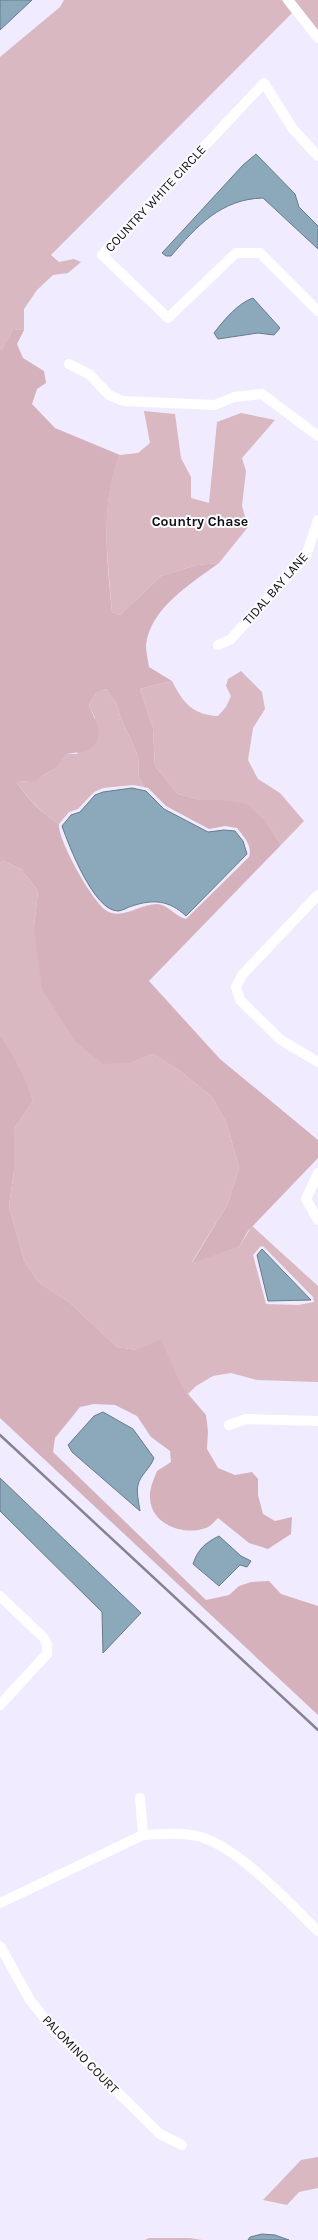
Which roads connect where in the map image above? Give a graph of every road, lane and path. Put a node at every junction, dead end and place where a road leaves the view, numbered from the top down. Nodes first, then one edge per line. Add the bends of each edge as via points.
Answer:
1 (288, 0) edge
2 (318, 38) edge
3 (318, 156) edge
4 (318, 311) edge
5 (69, 364) dead end
6 (318, 436) edge
7 (318, 520) edge
8 (218, 645) dead end
9 (318, 895) edge
10 (318, 1062) edge
11 (318, 1173) edge
12 (318, 1220) edge
13 (318, 1421) edge
14 (228, 1425) dead end
15 (0, 1596) edge
16 (0, 1705) edge
17 (140, 1798) dead end
18 (143, 1836) junction
19 (0, 1903) edge
20 (318, 1930) edge
21 (0, 1946) edge
22 (182, 2145) dead end

1 - 2 street
3 - 4 street, COUNTRY WHITE CIRCLE via 293,129 264,83 102,255 168,318 236,252 260,253
5 - 6 street via 89,374 109,395 123,401 215,405 234,397 262,394
7 - 8 street, TIDAL BAY LANE via 306,556 230,640
9 - 10 street via 242,975 236,987 240,1000 282,1040
11 - 12 street via 306,1199
13 - 14 street via 246,1419
15 - 16 street via 44,1638 47,1645 46,1654
17 - 18 street
18 - 19 street
18 - 20 street via 169,1833 202,1837 228,1850
21 - 22 street, PALOMINO COURT via 30,2000 53,2029 160,2134

